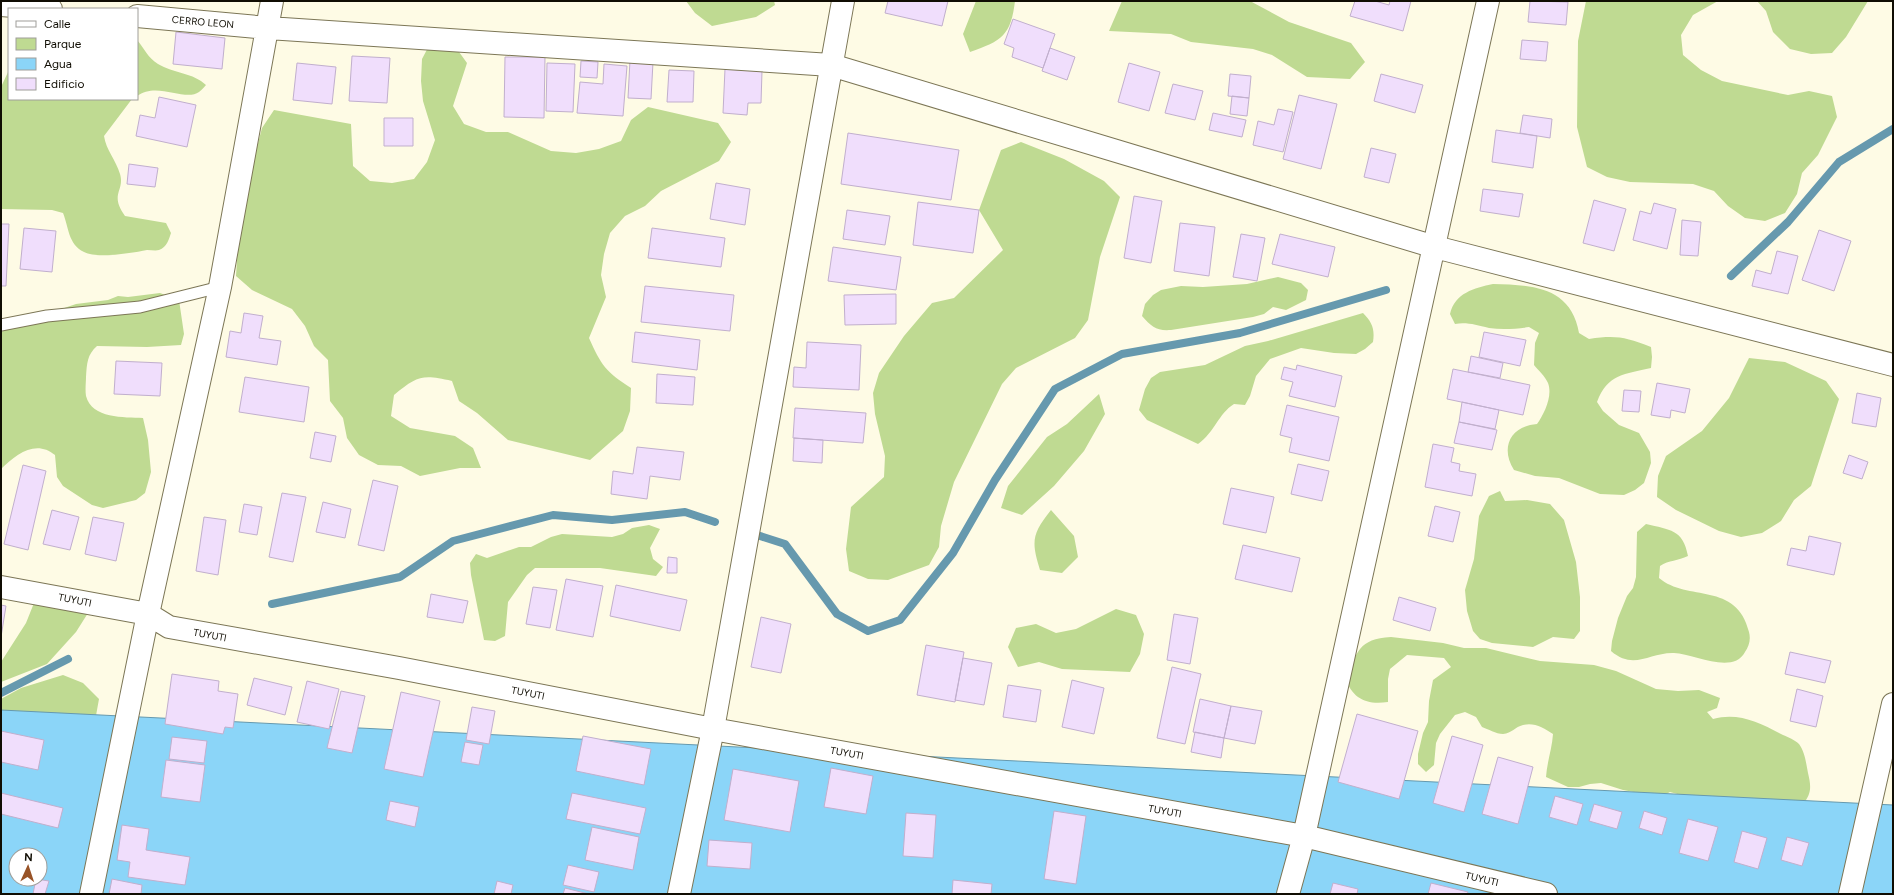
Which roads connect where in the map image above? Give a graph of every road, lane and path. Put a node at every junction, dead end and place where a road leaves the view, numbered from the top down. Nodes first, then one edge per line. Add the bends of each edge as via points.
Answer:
1 (272, 1) edge
2 (843, 1) edge
3 (1488, 1) edge
4 (1, 5) edge
5 (38, 8) edge
6 (138, 16) edge
7 (268, 28) junction
8 (831, 65) junction
9 (1435, 247) junction
10 (220, 287) junction
11 (1, 325) edge
12 (1893, 365) edge
13 (1, 587) edge
14 (148, 614) junction
15 (1893, 704) edge
16 (713, 729) junction
17 (1304, 836) junction
18 (91, 894) edge
19 (679, 894) edge
20 (1288, 894) edge
21 (1546, 894) edge
22 (1850, 894) edge

1 - 7 street
2 - 8 street
3 - 9 street
4 - 5 street
6 - 7 street, CERRO LEON
7 - 8 street, CERRO LEON
7 - 10 street
8 - 9 street, CERRO LEON
8 - 16 street
9 - 12 street, CERRO LEON
9 - 17 street
10 - 11 lane via 140,307 47,316
10 - 14 street
13 - 14 street, TUYUTI
14 - 16 street, TUYUTI via 169,627 399,668
14 - 18 street
15 - 22 street
16 - 17 street, TUYUTI
16 - 19 street
17 - 20 street
17 - 21 street, TUYUTI

